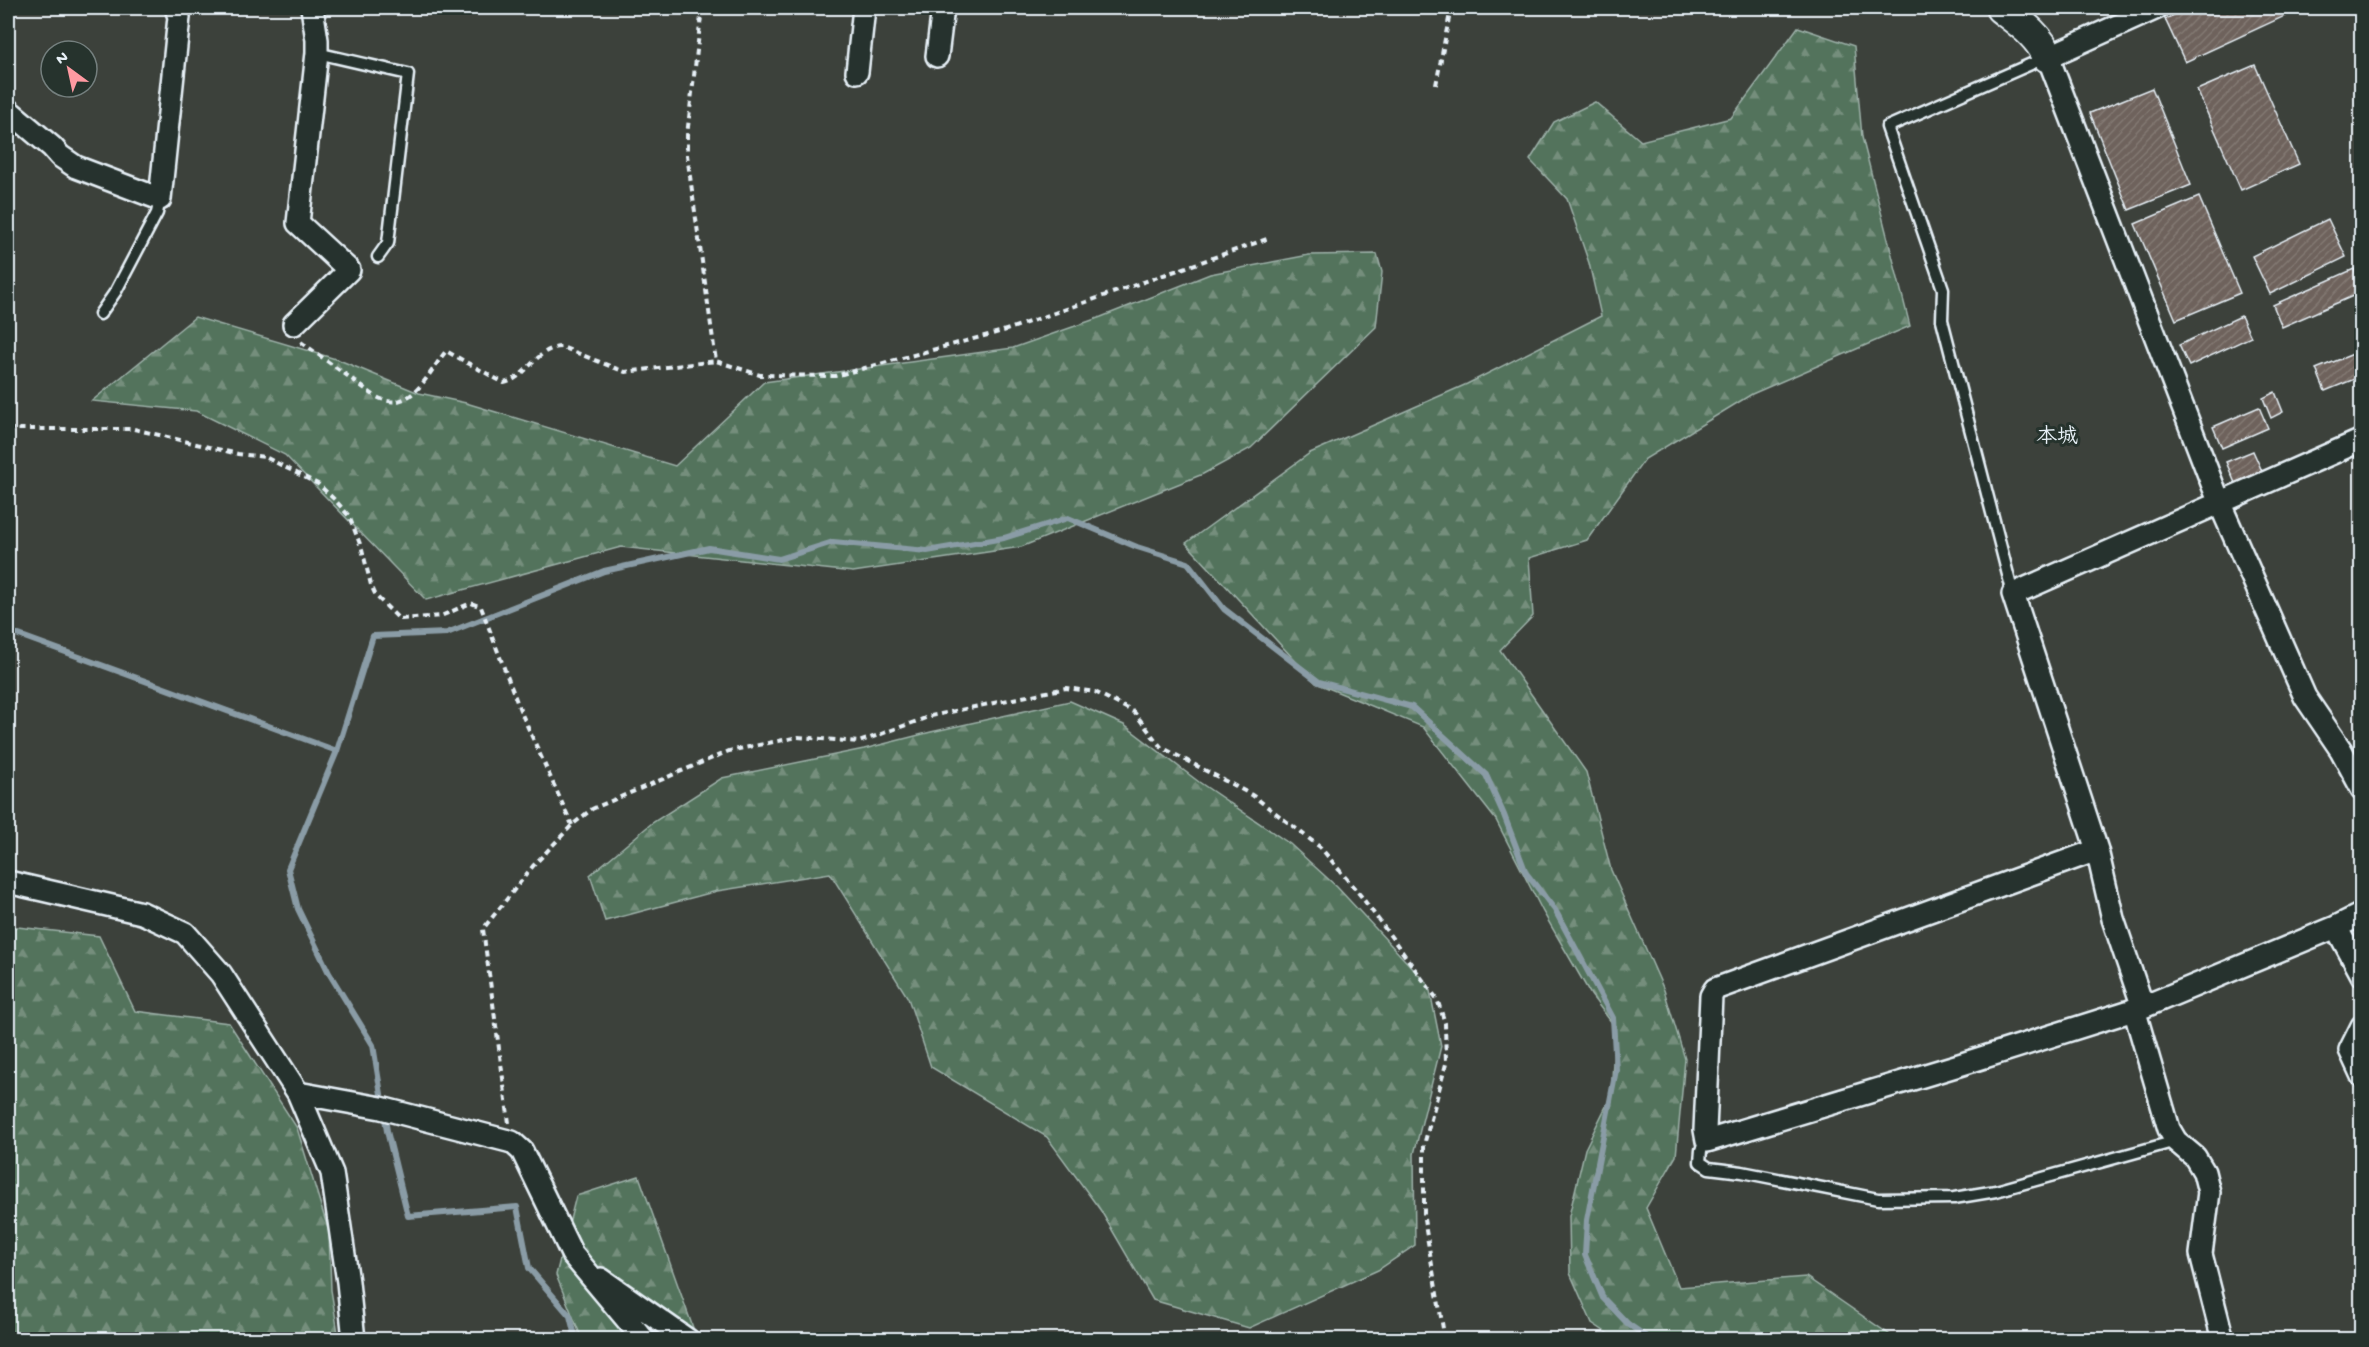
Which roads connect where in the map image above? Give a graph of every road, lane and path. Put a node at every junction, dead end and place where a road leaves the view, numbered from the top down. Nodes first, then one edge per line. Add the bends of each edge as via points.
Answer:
1 (176, 8) edge
2 (312, 8) edge
3 (702, 8) edge
4 (864, 8) edge
5 (943, 8) edge
6 (1451, 8) edge
7 (2001, 8) edge
8 (2154, 8) edge
9 (317, 53) junction
10 (937, 56) dead end
11 (2048, 57) junction
12 (857, 72) dead end
13 (1436, 85) dead end
14 (8, 110) edge
15 (160, 199) junction
16 (1268, 239) dead end
17 (378, 258) dead end
18 (100, 314) dead end
19 (294, 324) joint
20 (716, 361) junction
21 (8, 429) edge
22 (2361, 440) edge
23 (2220, 504) junction
24 (2013, 594) junction
25 (2361, 789) edge
26 (572, 825) junction
27 (2097, 850) junction
28 (8, 882) edge
29 (2361, 915) edge
30 (2336, 927) junction
31 (2361, 975) edge
32 (2139, 1008) junction
33 (2361, 1026) edge
34 (2361, 1076) edge
35 (298, 1093) junction
36 (1707, 1141) junction
37 (2176, 1141) junction
38 (512, 1142) junction
39 (581, 1265) junction
40 (354, 1340) edge
41 (644, 1340) edge
42 (688, 1340) edge
43 (1445, 1340) edge
44 (2223, 1340) edge

1 - 15 street via 179,17
2 - 9 street
3 - 20 path via 687,155
4 - 12 street
5 - 10 street
6 - 13 path
7 - 11 street via 2034,35
8 - 11 street
9 - 17 lane via 408,74 388,243
9 - 19 street via 298,223 349,270
11 - 23 street
11 - 24 lane via 1887,127 1943,289 1942,320
14 - 15 street via 76,167
15 - 18 lane via 152,223
16 - 20 path via 1003,331 835,376 760,375
19 - 20 path via 292,333 297,339 375,396 393,402 409,398 446,351 504,383 512,381 554,347 625,372
21 - 26 path via 134,429 238,454 265,456 318,484 349,516 376,596 397,617 441,616 471,603 481,607 520,710
22 - 23 street
23 - 24 street
23 - 25 street via 2305,697 2341,750
24 - 27 street
26 - 38 path via 483,929
26 - 43 path via 592,809 729,751 786,739 859,742 931,716 1066,688 1095,692 1134,712 1161,747 1252,795 1320,847 1437,999 1445,1023 1446,1064 1424,1145 1424,1219
27 - 32 street
27 - 36 street via 1715,988 1711,996
28 - 35 street via 142,913 185,933 221,974
29 - 30 street
30 - 31 street
30 - 32 street
32 - 36 street
32 - 37 street via 2169,1129
33 - 34 street via 2350,1050
35 - 38 street via 381,1108
35 - 40 street via 332,1173
36 - 37 lane via 1700,1161 1709,1168 1878,1199 1954,1198 1996,1191
37 - 44 street via 2195,1157 2209,1192 2201,1254
38 - 39 street via 522,1151
39 - 41 street
39 - 42 street

